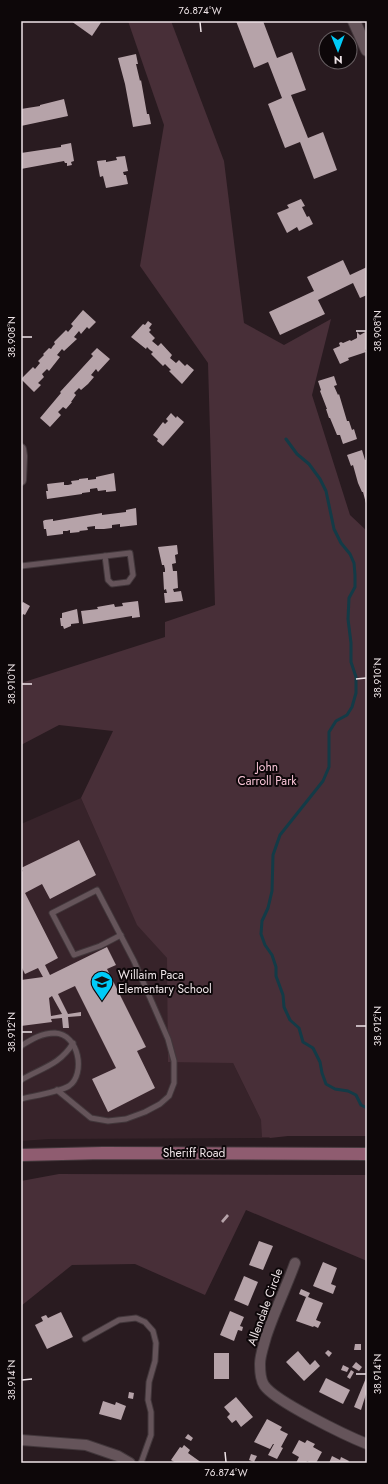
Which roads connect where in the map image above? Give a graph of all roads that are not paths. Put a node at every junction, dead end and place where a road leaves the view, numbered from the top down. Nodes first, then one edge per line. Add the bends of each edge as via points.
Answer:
1 (354, 21) edge
2 (367, 50) edge
3 (21, 449) edge
4 (21, 480) edge
5 (106, 556) junction
6 (21, 566) edge
7 (121, 935) junction
8 (73, 1043) junction
9 (21, 1046) edge
10 (21, 1080) edge
11 (57, 1090) junction
12 (21, 1099) edge
13 (367, 1154) edge
14 (21, 1155) edge
15 (295, 1263) dead end
16 (85, 1339) dead end
17 (21, 1440) edge
18 (367, 1444) edge
19 (130, 1463) edge
20 (140, 1463) edge

1 - 2 street
3 - 4 street
5 - 5 lane via 130,553 133,575 128,582 112,584 108,580
5 - 6 lane
7 - 7 lane via 97,890 52,913 74,955
7 - 11 lane via 168,1039 174,1062 174,1083 169,1096 145,1112 126,1119 108,1121 91,1118
8 - 9 lane via 55,1033 36,1036
8 - 10 lane via 58,1061
8 - 11 lane via 78,1057 78,1070 68,1086
11 - 12 lane
13 - 14 main road, Sheriff Road
15 - 18 street, Allendale Circle via 262,1349 260,1363 264,1385 290,1405
16 - 20 lane via 118,1320 136,1318 146,1322 153,1330 156,1343 155,1361 149,1382 148,1400 151,1435
17 - 19 street via 86,1445

